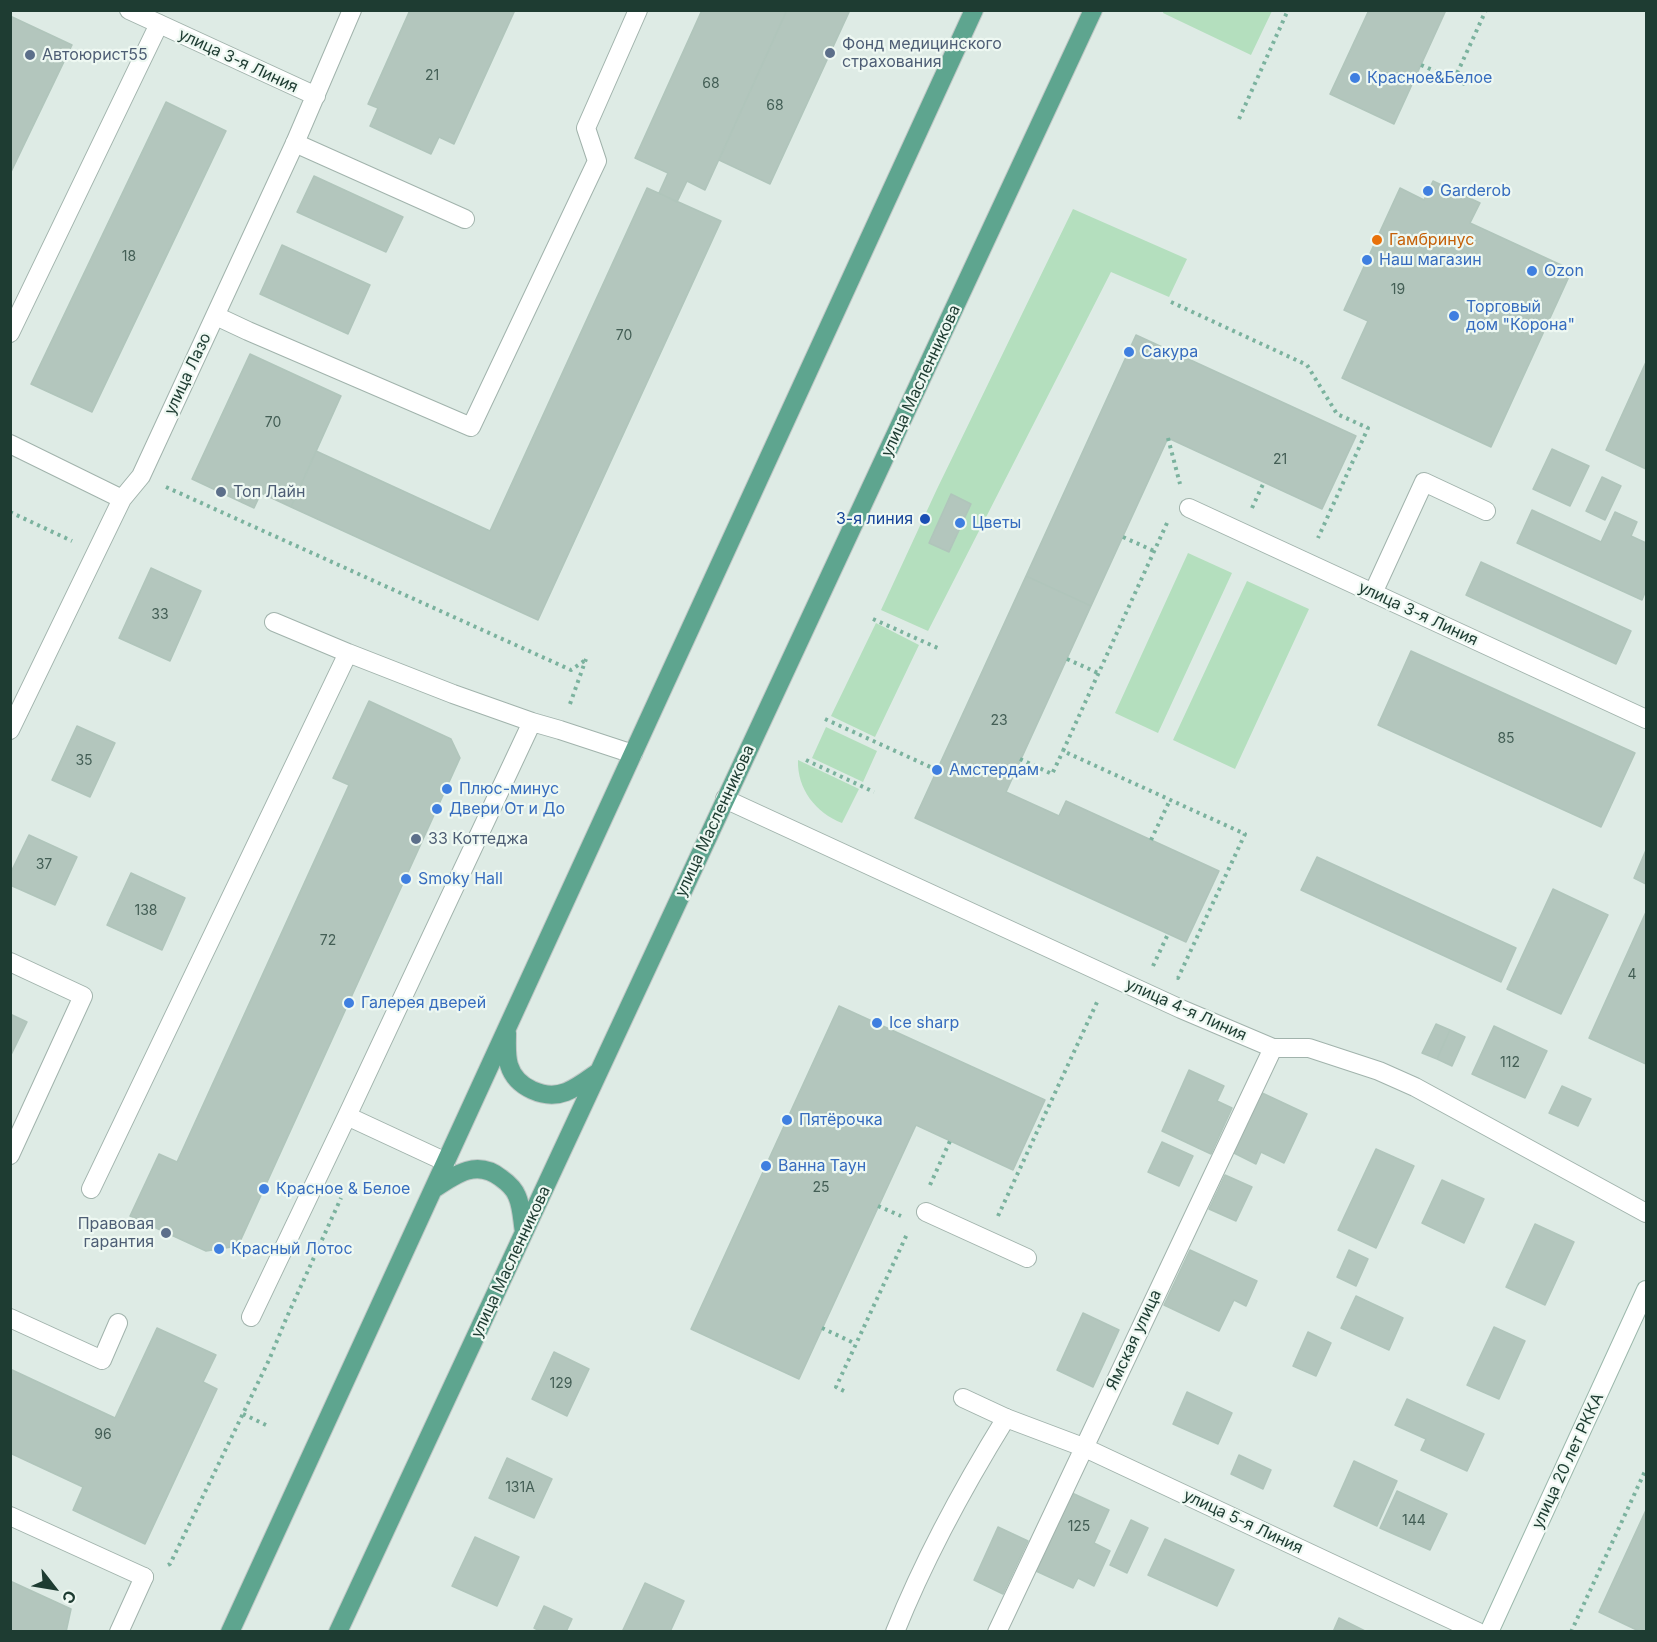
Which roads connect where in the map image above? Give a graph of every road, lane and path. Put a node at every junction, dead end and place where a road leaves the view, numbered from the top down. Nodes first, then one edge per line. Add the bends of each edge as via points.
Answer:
1 (129, 10) edge
2 (352, 10) edge
3 (638, 10) edge
4 (974, 10) edge
5 (1093, 10) edge
6 (1288, 10) edge
7 (1486, 10) edge
8 (159, 24) junction
9 (1421, 64) dead end
10 (1454, 80) junction
11 (1467, 86) dead end
12 (316, 96) junction
13 (1239, 119) dead end
14 (295, 143) junction
15 (465, 219) dead end
16 (1171, 302) dead end
17 (216, 316) junction
18 (10, 333) edge
19 (1168, 438) dead end
20 (10, 444) edge
21 (141, 476) junction
22 (1264, 482) dead end
23 (1182, 490) dead end
24 (122, 499) junction
25 (1255, 501) dead end
26 (1189, 508) dead end
27 (1486, 511) dead end
28 (10, 512) edge
29 (1168, 521) dead end
30 (1123, 537) dead end
31 (1317, 540) dead end
32 (1154, 551) junction
33 (96, 552) junction
34 (1373, 593) junction
35 (873, 619) dead end
36 (274, 622) dead end
37 (940, 649) dead end
38 (348, 653) junction
39 (586, 659) dead end
40 (1067, 659) dead end
41 (1098, 673) junction
42 (825, 718) dead end
43 (1647, 719) edge
44 (532, 722) junction
45 (10, 730) edge
46 (1063, 751) junction
47 (633, 754) junction
48 (1020, 759) dead end
49 (806, 760) dead end
50 (936, 770) dead end
51 (874, 792) dead end
52 (725, 799) junction
53 (1170, 800) junction
54 (1151, 840) dead end
55 (1168, 934) dead end
56 (10, 962) edge
57 (1153, 966) dead end
58 (1110, 976) junction
59 (1178, 978) dead end
60 (507, 1028) junction
61 (1273, 1048) junction
62 (600, 1070) junction
63 (347, 1116) junction
64 (950, 1141) dead end
65 (10, 1155) edge
66 (446, 1162) junction
67 (930, 1185) junction
68 (91, 1189) dead end
69 (939, 1189) dead end
70 (432, 1191) junction
71 (926, 1203) joint
72 (878, 1206) dead end
73 (989, 1212) dead end
74 (894, 1213) dead end
75 (1647, 1213) edge
76 (908, 1232) dead end
77 (524, 1233) junction
78 (1027, 1258) dead end
79 (1647, 1290) edge
80 (251, 1317) dead end
81 (10, 1318) edge
82 (118, 1323) dead end
83 (822, 1328) dead end
84 (856, 1344) junction
85 (844, 1390) dead end
86 (963, 1398) dead end
87 (243, 1414) dead end
88 (1006, 1418) junction
89 (270, 1426) dead end
90 (1083, 1447) junction
91 (1647, 1469) edge
92 (10, 1516) edge
93 (343, 1630) edge
94 (119, 1632) edge
95 (230, 1632) edge
96 (895, 1632) edge
97 (997, 1632) edge
98 (1478, 1632) edge
99 (1489, 1632) edge
100 (1571, 1632) edge

1 - 8 street, улица 3-я Линия
2 - 12 street, улица Лазо
3 - 17 street via 586,128 597,161 471,427
4 - 47 main road
5 - 52 main road, улица Масленникова
6 - 13 path
7 - 10 path
8 - 12 street, улица 3-я Линия
8 - 18 street
9 - 10 path
10 - 11 path
12 - 14 street, улица Лазо
14 - 15 street
14 - 17 street, улица Лазо
16 - 31 path via 1307,365 1337,414 1368,428
17 - 21 street, улица Лазо
19 - 23 path
20 - 24 street
21 - 24 street, улица Лазо
21 - 39 path via 571,670
22 - 25 path
24 - 33 street, улица Лазо
26 - 34 street, улица 3-я Линия
27 - 34 street via 1424,482
28 - 33 path
29 - 32 path
30 - 32 path
32 - 41 path
33 - 45 street, улица Лазо
34 - 43 street, улица 3-я Линия
35 - 37 path
36 - 38 street
38 - 44 street
38 - 68 street
40 - 41 path
41 - 46 path
42 - 50 path
44 - 47 street
44 - 63 street
46 - 48 path via 1052,774
46 - 53 path
47 - 60 main road
49 - 51 path
52 - 58 street, улица 4-я Линия
52 - 62 main road, улица Масленникова
53 - 54 path
53 - 59 path via 1245,834
55 - 57 path
56 - 65 street via 83,996
58 - 61 street, улица 4-я Линия
58 - 73 path via 999,1216
60 - 62 main road via 510,1068 520,1083 535,1092 565,1092
60 - 66 main road
61 - 75 street, улица 4-я Линия via 1310,1048 1379,1071
61 - 90 street, Ямская улица
62 - 77 main road, улица Масленникова
63 - 66 street
63 - 80 street
64 - 67 path
66 - 70 main road
67 - 69 path
67 - 71 path
70 - 77 main road via 470,1169 496,1174 517,1195
70 - 95 main road
71 - 78 street
72 - 74 path
76 - 84 path
77 - 93 main road, улица Масленникова
79 - 99 street, улица 20 лет РККА
81 - 82 street via 102,1360
83 - 84 path
84 - 85 path via 836,1387
86 - 88 street, улица 5-я Линия
87 - 89 path
88 - 90 street, улица 5-я Линия
88 - 96 street via 945,1525
90 - 97 street, Ямская улица
90 - 98 street, улица 5-я Линия
91 - 100 path
92 - 94 street via 144,1577

